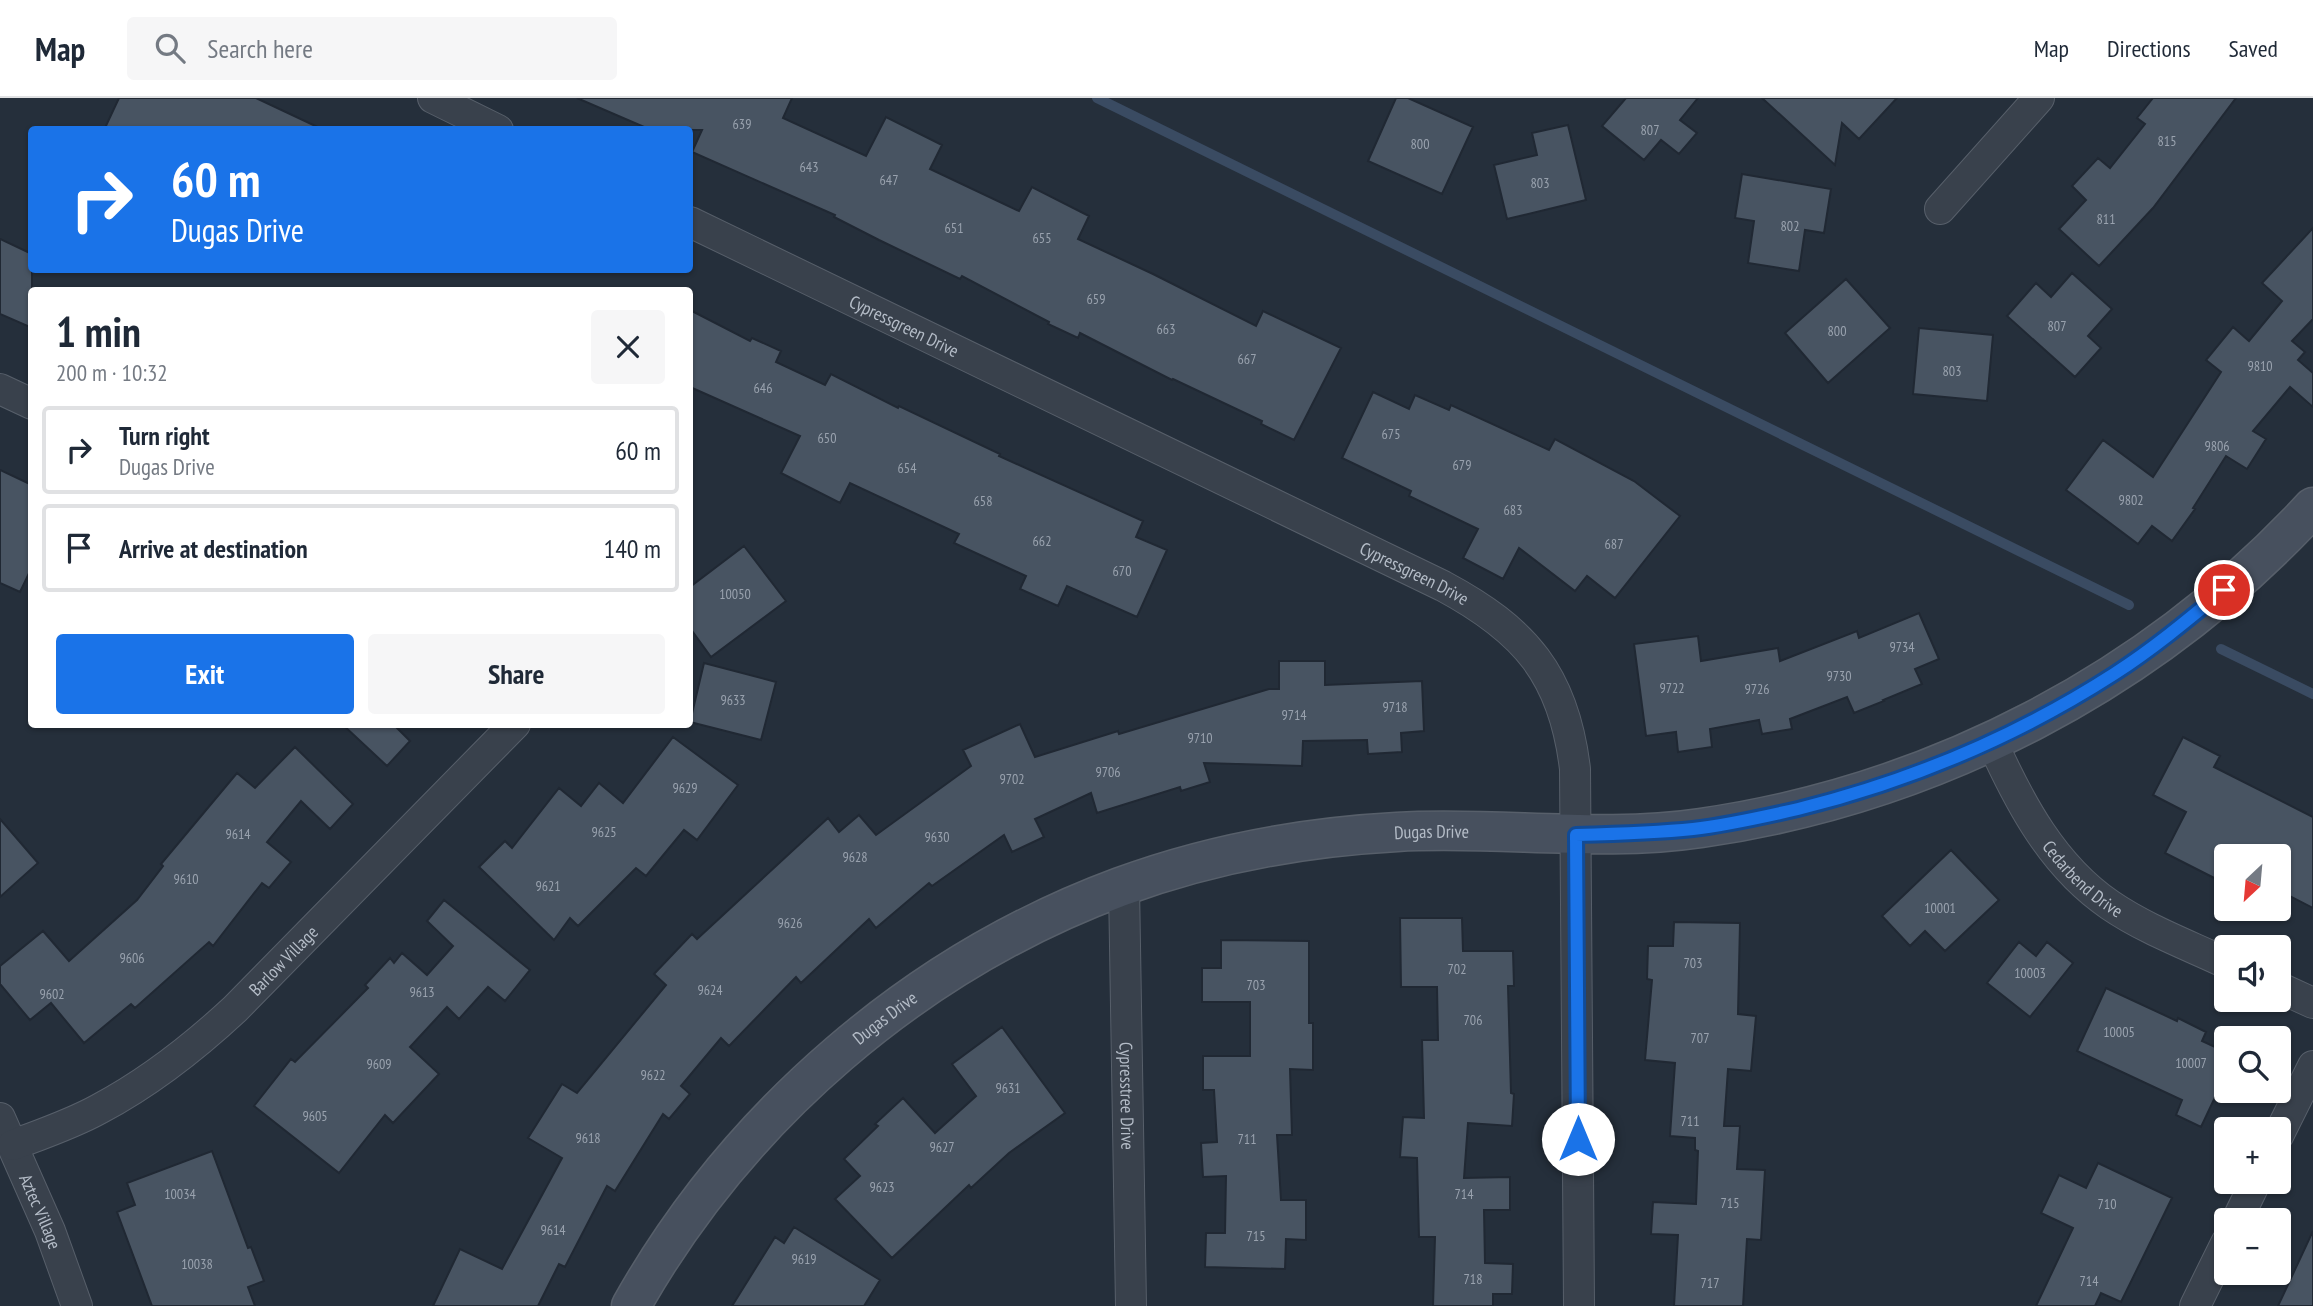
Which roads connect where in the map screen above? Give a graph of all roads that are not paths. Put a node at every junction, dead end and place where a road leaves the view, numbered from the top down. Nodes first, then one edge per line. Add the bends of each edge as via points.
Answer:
1 (433, 98) edge
2 (2039, 98) edge
3 (490, 126) edge
4 (1940, 209) dead end
5 (693, 223) edge
6 (0, 388) edge
7 (28, 402) edge
8 (2313, 507) edge
9 (511, 728) edge
10 (1992, 742) junction
11 (1576, 835) junction
12 (1124, 886) junction
13 (2214, 957) edge
14 (2291, 993) edge
15 (2313, 1003) edge
16 (2313, 1066) edge
17 (2288, 1117) edge
18 (0, 1118) edge
19 (13, 1145) junction
20 (2214, 1267) edge
21 (77, 1306) edge
22 (631, 1306) edge
23 (1131, 1306) edge
24 (1579, 1306) edge
25 (2195, 1306) edge

1 - 3 street
2 - 4 street
5 - 11 street, Cypressgreen Drive via 1488,612 1531,652 1558,695 1576,769
6 - 7 street
8 - 10 street, Dugas Drive via 2287,535 2161,641 2115,674
9 - 19 street, Barlow Village via 193,1047 99,1110
10 - 11 street, Dugas Drive via 1909,776 1778,813 1696,829
10 - 13 street, Cedarbend Drive via 2040,833 2094,893 2133,919
11 - 12 street, Dugas Drive via 1432,831 1309,841 1176,869
11 - 24 street, Cypressgreen Drive
12 - 22 street, Dugas Drive via 999,943 867,1030 749,1142 685,1222
12 - 23 street, Cypresstree Drive
14 - 15 street
16 - 17 street
18 - 19 street, Aztec Village
19 - 21 street, Aztec Village
20 - 25 street

